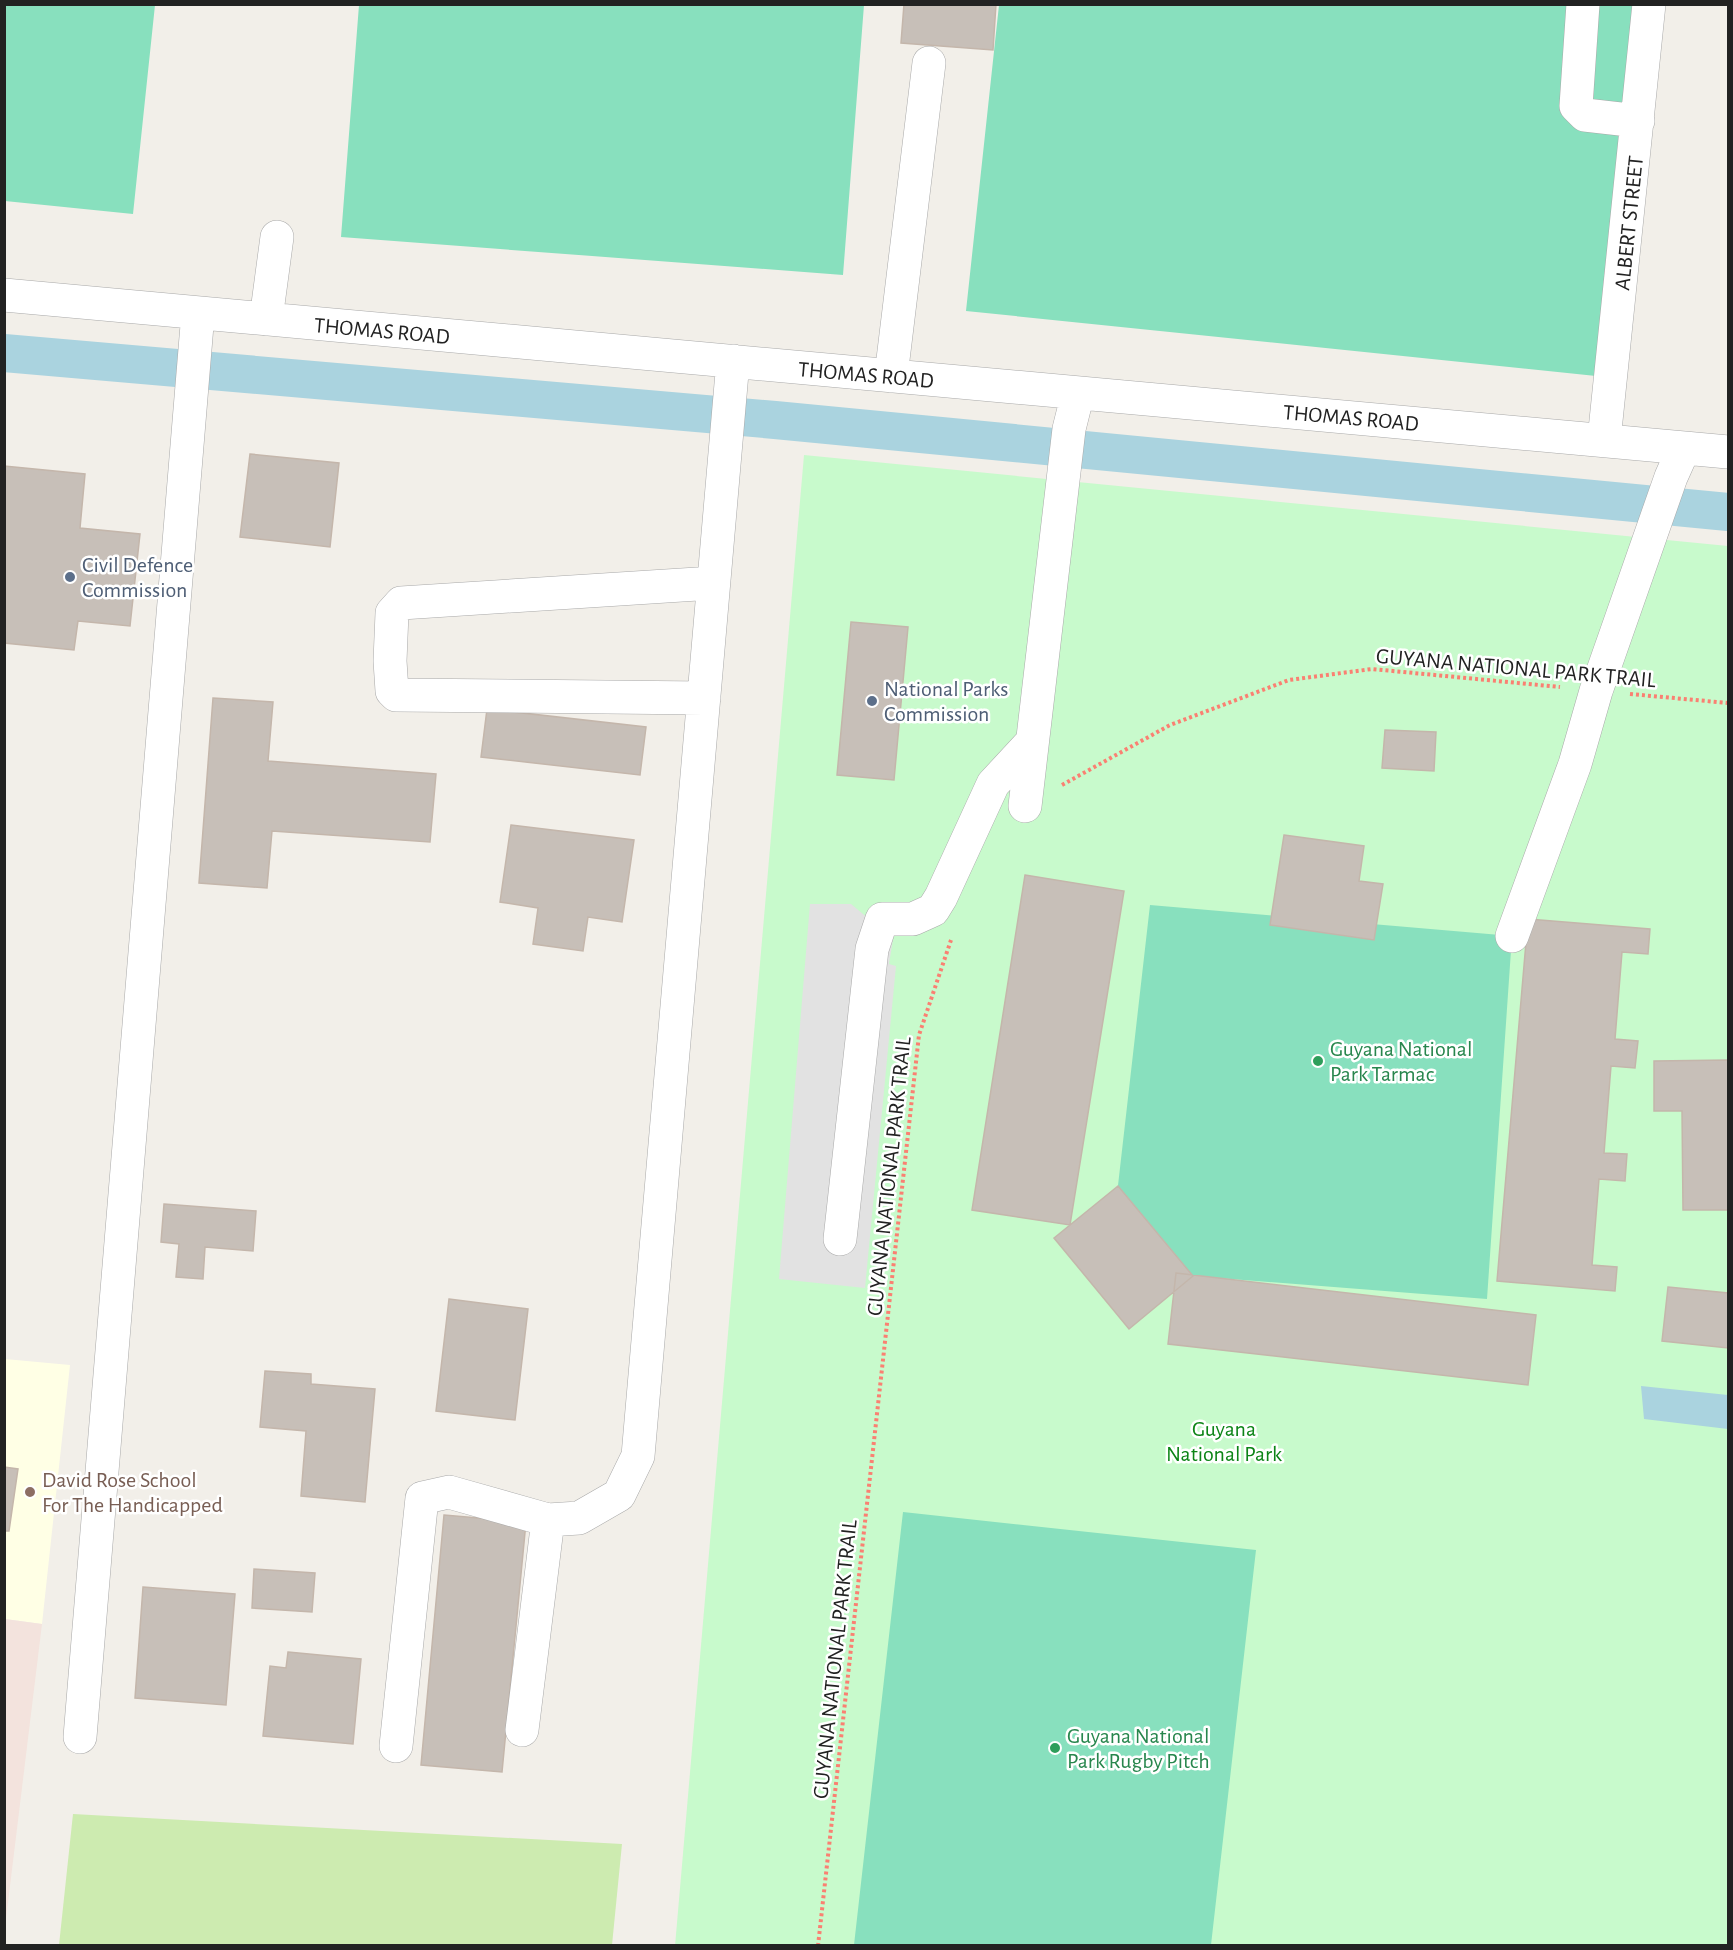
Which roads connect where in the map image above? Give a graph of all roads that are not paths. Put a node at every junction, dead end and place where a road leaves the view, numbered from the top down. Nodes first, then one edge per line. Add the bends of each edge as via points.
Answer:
1 (1583, 4) edge
2 (1649, 4) edge
3 (929, 63) dead end
4 (1638, 121) junction
5 (277, 237) dead end
6 (4, 295) edge
7 (266, 319) junction
8 (197, 329) junction
9 (891, 376) junction
10 (732, 377) junction
11 (1078, 393) junction
12 (1604, 440) junction
13 (1728, 452) edge
14 (1678, 462) junction
15 (713, 583) junction
16 (704, 698) junction
17 (1032, 742) junction
18 (1025, 806) road end
19 (1512, 936) dead end
20 (840, 1239) dead end
21 (548, 1520) junction
22 (522, 1730) dead end
23 (80, 1737) dead end
24 (396, 1746) dead end

1 - 4 street via 1576,106 1585,115
2 - 4 street, ALBERT STREET
3 - 9 street
4 - 12 street, ALBERT STREET
5 - 7 street
6 - 8 street, THOMAS ROAD
7 - 8 street, THOMAS ROAD
7 - 10 street, THOMAS ROAD
8 - 23 street
9 - 10 street, THOMAS ROAD
9 - 11 street, THOMAS ROAD
10 - 15 street
11 - 12 street, THOMAS ROAD
11 - 17 street via 1068,441
12 - 14 street, THOMAS ROAD
13 - 14 street, THOMAS ROAD
14 - 19 street
15 - 16 street
15 - 16 street via 401,603 392,613 390,661 392,691 396,695
16 - 21 street via 638,1456 619,1495 579,1518
17 - 18 street
17 - 20 street via 993,784 933,910 913,919 882,919 872,949
21 - 22 street
21 - 24 street via 449,1492 422,1498

